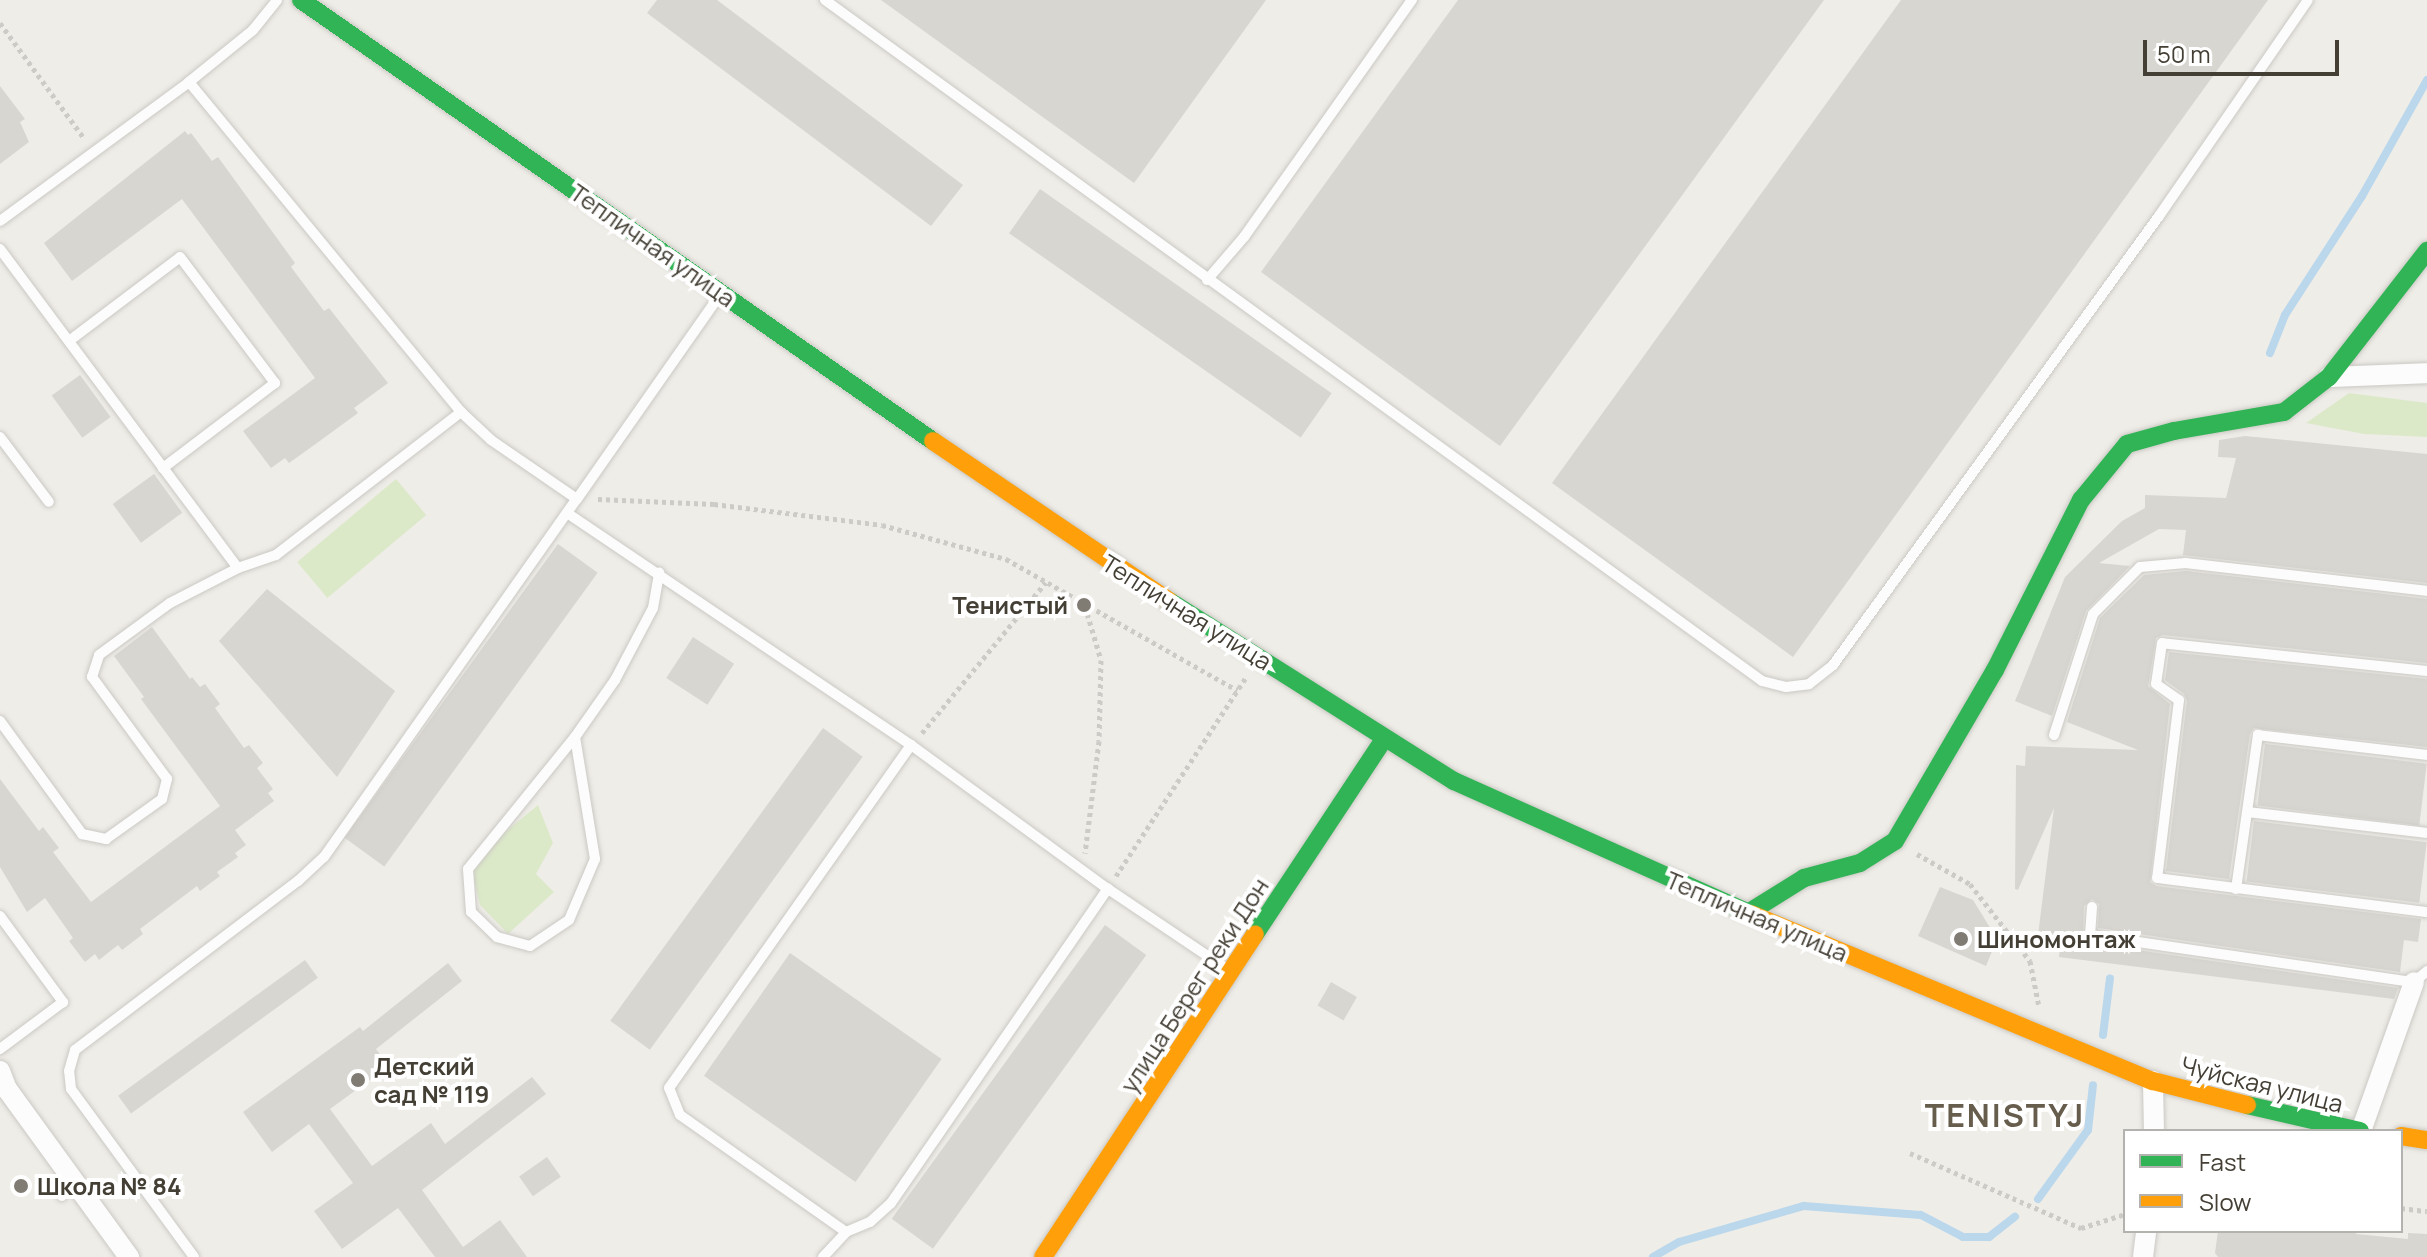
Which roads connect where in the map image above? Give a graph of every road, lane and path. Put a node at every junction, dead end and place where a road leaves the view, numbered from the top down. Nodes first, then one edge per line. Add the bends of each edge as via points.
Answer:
1 (277, 0) edge
2 (301, 0) edge
3 (825, 0) edge
4 (1412, 0) edge
5 (2308, 0) edge
6 (0, 23) edge
7 (189, 82) junction
8 (94, 151) junction
9 (0, 221) edge
10 (0, 249) edge
11 (2427, 251) edge
12 (1207, 280) junction
13 (722, 293) junction
14 (69, 341) junction
15 (2427, 373) edge
16 (2329, 377) junction
17 (461, 412) junction
18 (0, 437) edge
19 (163, 468) junction
20 (577, 499) junction
21 (49, 502) dead end
22 (567, 513) junction
23 (238, 568) junction
24 (659, 573) junction
25 (1046, 582) junction
26 (2427, 591) edge
27 (1084, 605) junction
28 (1259, 658) junction
29 (2427, 671) edge
30 (1237, 690) junction
31 (0, 721) edge
32 (2054, 735) dead end
33 (575, 737) junction
34 (1384, 739) junction
35 (911, 745) junction
36 (2427, 755) edge
37 (2248, 812) junction
38 (2427, 833) edge
39 (1895, 841) junction
40 (1108, 889) junction
41 (2236, 889) junction
42 (2092, 907) dead end
43 (2427, 912) edge
44 (1748, 913) junction
45 (0, 916) edge
46 (1232, 973) junction
47 (2420, 976) edge
48 (2047, 1038) junction
49 (0, 1049) edge
50 (0, 1071) edge
51 (2153, 1081) junction
52 (2154, 1129) edge
53 (2346, 1129) edge
54 (2362, 1129) edge
55 (2403, 1136) edge
56 (2427, 1140) edge
57 (1910, 1153) dead end
58 (67, 1172) junction
59 (62, 1196) dead end
60 (2403, 1208) edge
61 (2427, 1211) edge
62 (2123, 1215) edge
63 (846, 1232) junction
64 (2146, 1233) edge
65 (129, 1257) edge
66 (194, 1257) edge
67 (823, 1257) edge
68 (1043, 1257) edge
69 (2143, 1257) edge

1 - 7 lane via 253,30
2 - 13 street, Тепличная улица
3 - 12 lane
4 - 12 lane via 1244,237
5 - 12 lane via 2159,216 1833,665 1809,684 1786,687 1762,681
6 - 8 path
7 - 8 lane
7 - 17 lane
8 - 9 lane
10 - 14 lane
11 - 16 street
13 - 20 lane
13 - 28 street, Тепличная улица via 1106,561
14 - 19 lane
14 - 19 lane via 180,257 275,383
15 - 16 street
16 - 39 street via 2284,412 2127,444 2081,500 1995,670
17 - 20 lane via 491,440
17 - 23 lane via 276,555
18 - 21 lane
19 - 23 lane
20 - 22 lane
20 - 25 path via 714,504 882,525 1006,559
22 - 24 lane
22 - 66 lane via 324,857 75,1050 71,1089
23 - 31 lane via 170,603 99,655 92,677 167,779 162,799 106,839 82,834
24 - 33 lane via 653,608 615,680
24 - 35 lane
25 - 27 path
25 - 35 path
26 - 32 lane via 2186,563 2140,567 2093,614
27 - 30 path
27 - 40 path via 1101,660 1099,741 1085,854
28 - 30 path
28 - 34 street, Тепличная улица
29 - 41 lane via 2162,643 2156,684 2179,700 2157,878
30 - 40 path
33 - 33 lane via 468,869 471,912 497,937 530,946 569,920 595,859
34 - 44 street, Тепличная улица via 1454,781
34 - 46 street, улица Берег реки Дон
35 - 40 lane
35 - 63 lane via 669,1088 680,1115
36 - 37 lane via 2258,735
37 - 38 lane
37 - 41 lane
39 - 44 street via 1860,863 1804,878
39 - 48 path via 1970,884 2030,961
40 - 46 lane
40 - 63 lane via 891,1203 870,1222
41 - 43 lane
42 - 47 lane via 2090,935
44 - 48 street, Тепличная улица
45 - 49 lane via 63,1002
46 - 68 street, улица Берег реки Дон
47 - 54 street
48 - 51 street, Тепличная улица
50 - 58 street via 7,1089
51 - 52 street
51 - 53 street, Чуйская улица
55 - 56 street
57 - 62 path via 2081,1228
58 - 59 lane
58 - 65 street
60 - 61 path
63 - 67 lane
64 - 69 street

